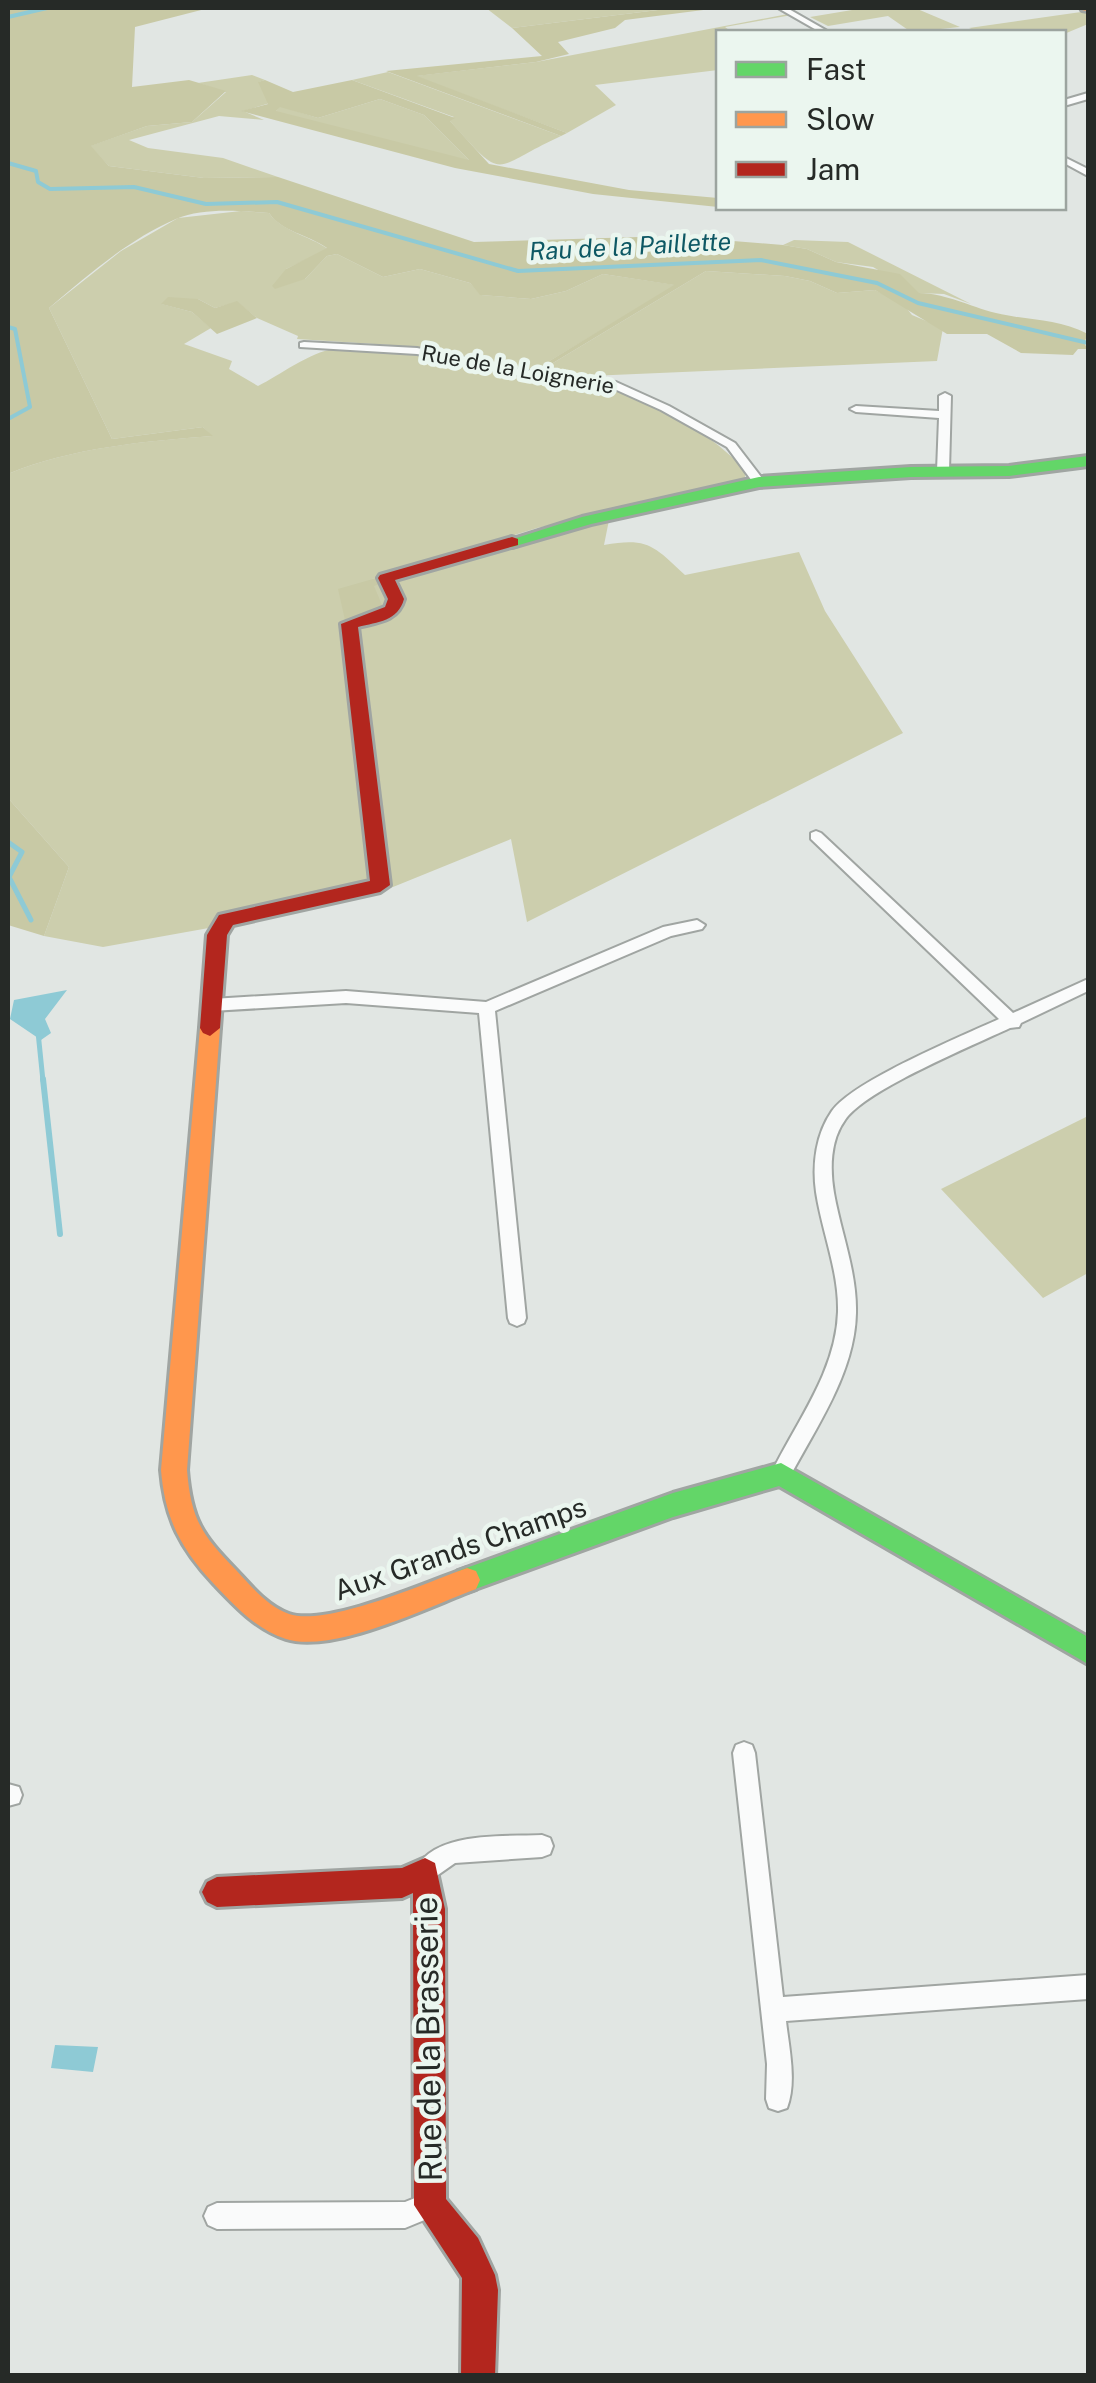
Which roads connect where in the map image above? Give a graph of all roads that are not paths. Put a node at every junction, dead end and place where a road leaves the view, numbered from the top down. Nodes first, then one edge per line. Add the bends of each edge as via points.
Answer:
1 (782, 8) edge
2 (821, 30) edge
3 (1066, 161) edge
4 (1088, 173) edge
5 (304, 345) dead end
6 (945, 396) dead end
7 (856, 409) dead end
8 (946, 415) junction
9 (1088, 461) edge
10 (942, 471) junction
11 (760, 482) junction
12 (816, 836) dead end
13 (697, 925) dead end
14 (1088, 985) edge
15 (212, 1005) junction
16 (487, 1008) junction
17 (1013, 1022) junction
18 (518, 1318) dead end
19 (781, 1474) junction
20 (1088, 1651) edge
21 (744, 1753) dead end
22 (542, 1846) dead end
23 (425, 1873) junction
24 (217, 1892) dead end
25 (1088, 1987) edge
26 (771, 2010) junction
27 (778, 2098) dead end
28 (430, 2205) junction
29 (217, 2216) dead end
30 (478, 2376) edge

1 - 2 street
3 - 4 street
5 - 11 street, Rue de la Loignerie via 416,350 612,384 731,445
6 - 8 street
7 - 8 street
8 - 10 street
9 - 10 street
10 - 11 street
11 - 15 street, Aux Grands Champs via 588,520 386,578 396,599 393,609 350,624 380,885 226,920 217,935
12 - 17 street
13 - 16 street via 668,931
14 - 17 street
15 - 16 street via 346,997
15 - 19 street, Aux Grands Champs via 179,1398 176,1512 190,1541 258,1610 298,1629 352,1621 673,1505
16 - 18 street
17 - 19 street via 879,1086 840,1112 824,1152 824,1192 848,1310 842,1354
19 - 20 street
21 - 26 street
22 - 23 street, Rue de la Brasserie via 452,1852
23 - 24 street, Rue de la Brasserie via 402,1883
23 - 28 street, Rue de la Brasserie
25 - 26 street
26 - 27 street
28 - 29 street, Rue de la Brasserie via 405,2215
28 - 30 street, Rue de la Brasserie via 478,2275

